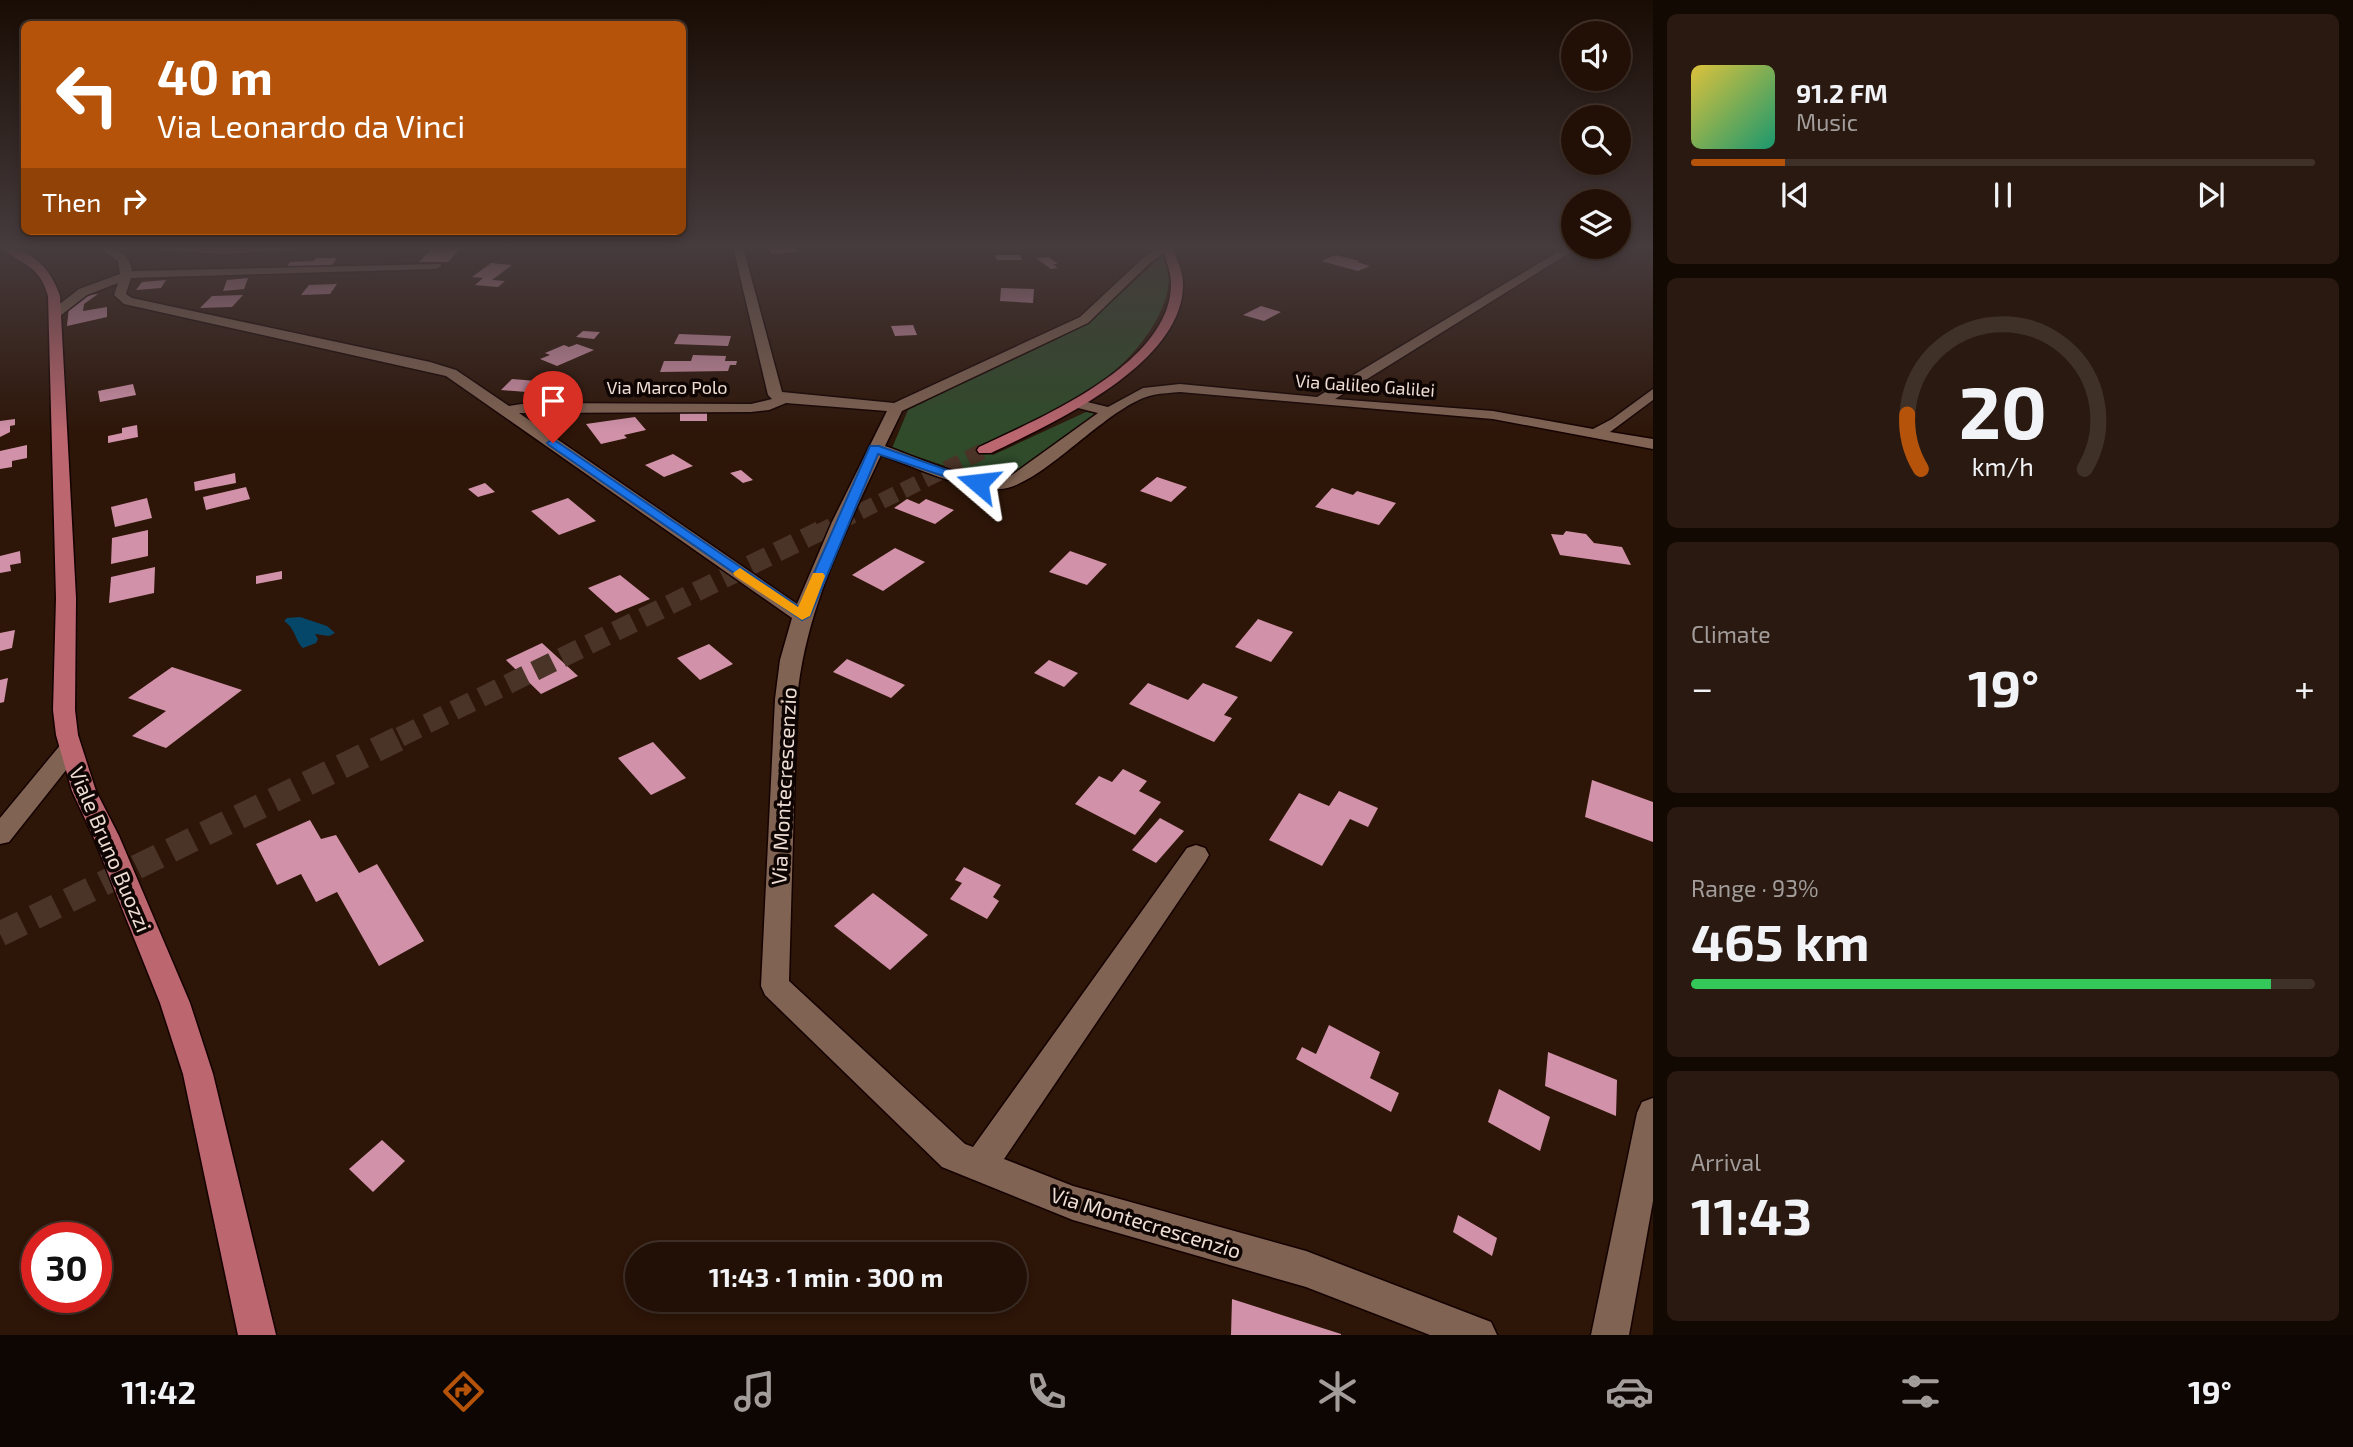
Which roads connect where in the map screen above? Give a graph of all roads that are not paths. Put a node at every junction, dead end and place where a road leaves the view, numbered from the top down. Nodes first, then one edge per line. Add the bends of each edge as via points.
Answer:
1 (55, 309) edge
2 (61, 309) edge
3 (166, 309) edge
4 (754, 309) edge
5 (1095, 309) edge
6 (1172, 309) edge
7 (1472, 309) edge
8 (56, 313) junction
9 (1653, 393) edge
10 (782, 399) junction
11 (1320, 402) junction
12 (1079, 404) junction
13 (896, 408) junction
14 (508, 411) junction
15 (1110, 412) junction
16 (1598, 432) junction
17 (1653, 444) edge
18 (875, 448) junction
19 (985, 450) tunnel mouth
20 (802, 616) junction
21 (70, 749) junction
22 (0, 835) edge
23 (1196, 855) dead end
24 (1653, 1114) edge
25 (1649, 1159) edge
26 (980, 1166) junction
27 (257, 1335) edge
28 (1479, 1335) edge
29 (1610, 1335) edge

1 - 8 main road, Viale Bruno Buozzi
2 - 8 street
3 - 14 street via 438,368
4 - 10 street via 775,395
5 - 13 street via 1084,320
6 - 12 main road via 1152,342 1128,368
7 - 11 street
8 - 21 main road, Viale Bruno Buozzi via 58,471 66,598 64,710
9 - 16 street
10 - 13 street, Via Marco Polo
10 - 14 street, Via Marco Polo via 757,409 528,407
11 - 15 street, Via Galileo Galilei via 1163,388 1143,393
11 - 16 street, Via Galileo Galilei via 1480,414
12 - 15 street
12 - 19 main road
13 - 18 street, Via Montecrescenzio
14 - 20 street
15 - 18 street, Via Galileo Galilei via 1018,478 1001,484 960,478
16 - 17 street, Via Galileo Galilei
18 - 20 street, Via Montecrescenzio
20 - 26 street, Via Montecrescenzio via 786,690 775,986 954,1156
21 - 22 street
21 - 27 main road, Viale Bruno Buozzi via 175,1003 194,1062
23 - 26 street
24 - 25 street
25 - 29 street
26 - 28 street, Via Montecrescenzio via 1073,1203 1307,1269

